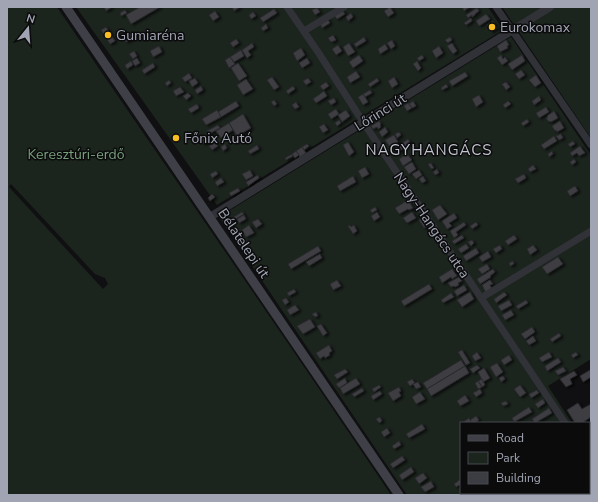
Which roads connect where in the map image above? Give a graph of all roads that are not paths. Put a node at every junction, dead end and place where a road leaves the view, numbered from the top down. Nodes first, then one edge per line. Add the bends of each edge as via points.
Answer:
1 (66, 7) edge
2 (287, 7) edge
3 (344, 7) edge
4 (496, 7) edge
5 (550, 7) edge
6 (512, 30) junction
7 (304, 31) junction
8 (363, 122) junction
9 (591, 145) edge
10 (210, 218) junction
11 (591, 231) edge
12 (481, 298) junction
13 (564, 422) edge
14 (398, 495) edge

1 - 10 main road, Bélatelepi út
2 - 7 street, Nagy-Hangács utca
3 - 7 street
4 - 6 street
5 - 6 street, Lőrinci út
6 - 8 street, Lőrinci út
6 - 9 street
7 - 8 street, Nagy-Hangács utca
8 - 10 street, Lőrinci út
8 - 12 street, Nagy-Hangács utca
10 - 14 main road, Bélatelepi út
11 - 12 street
12 - 13 street, Nagy-Hangács utca

